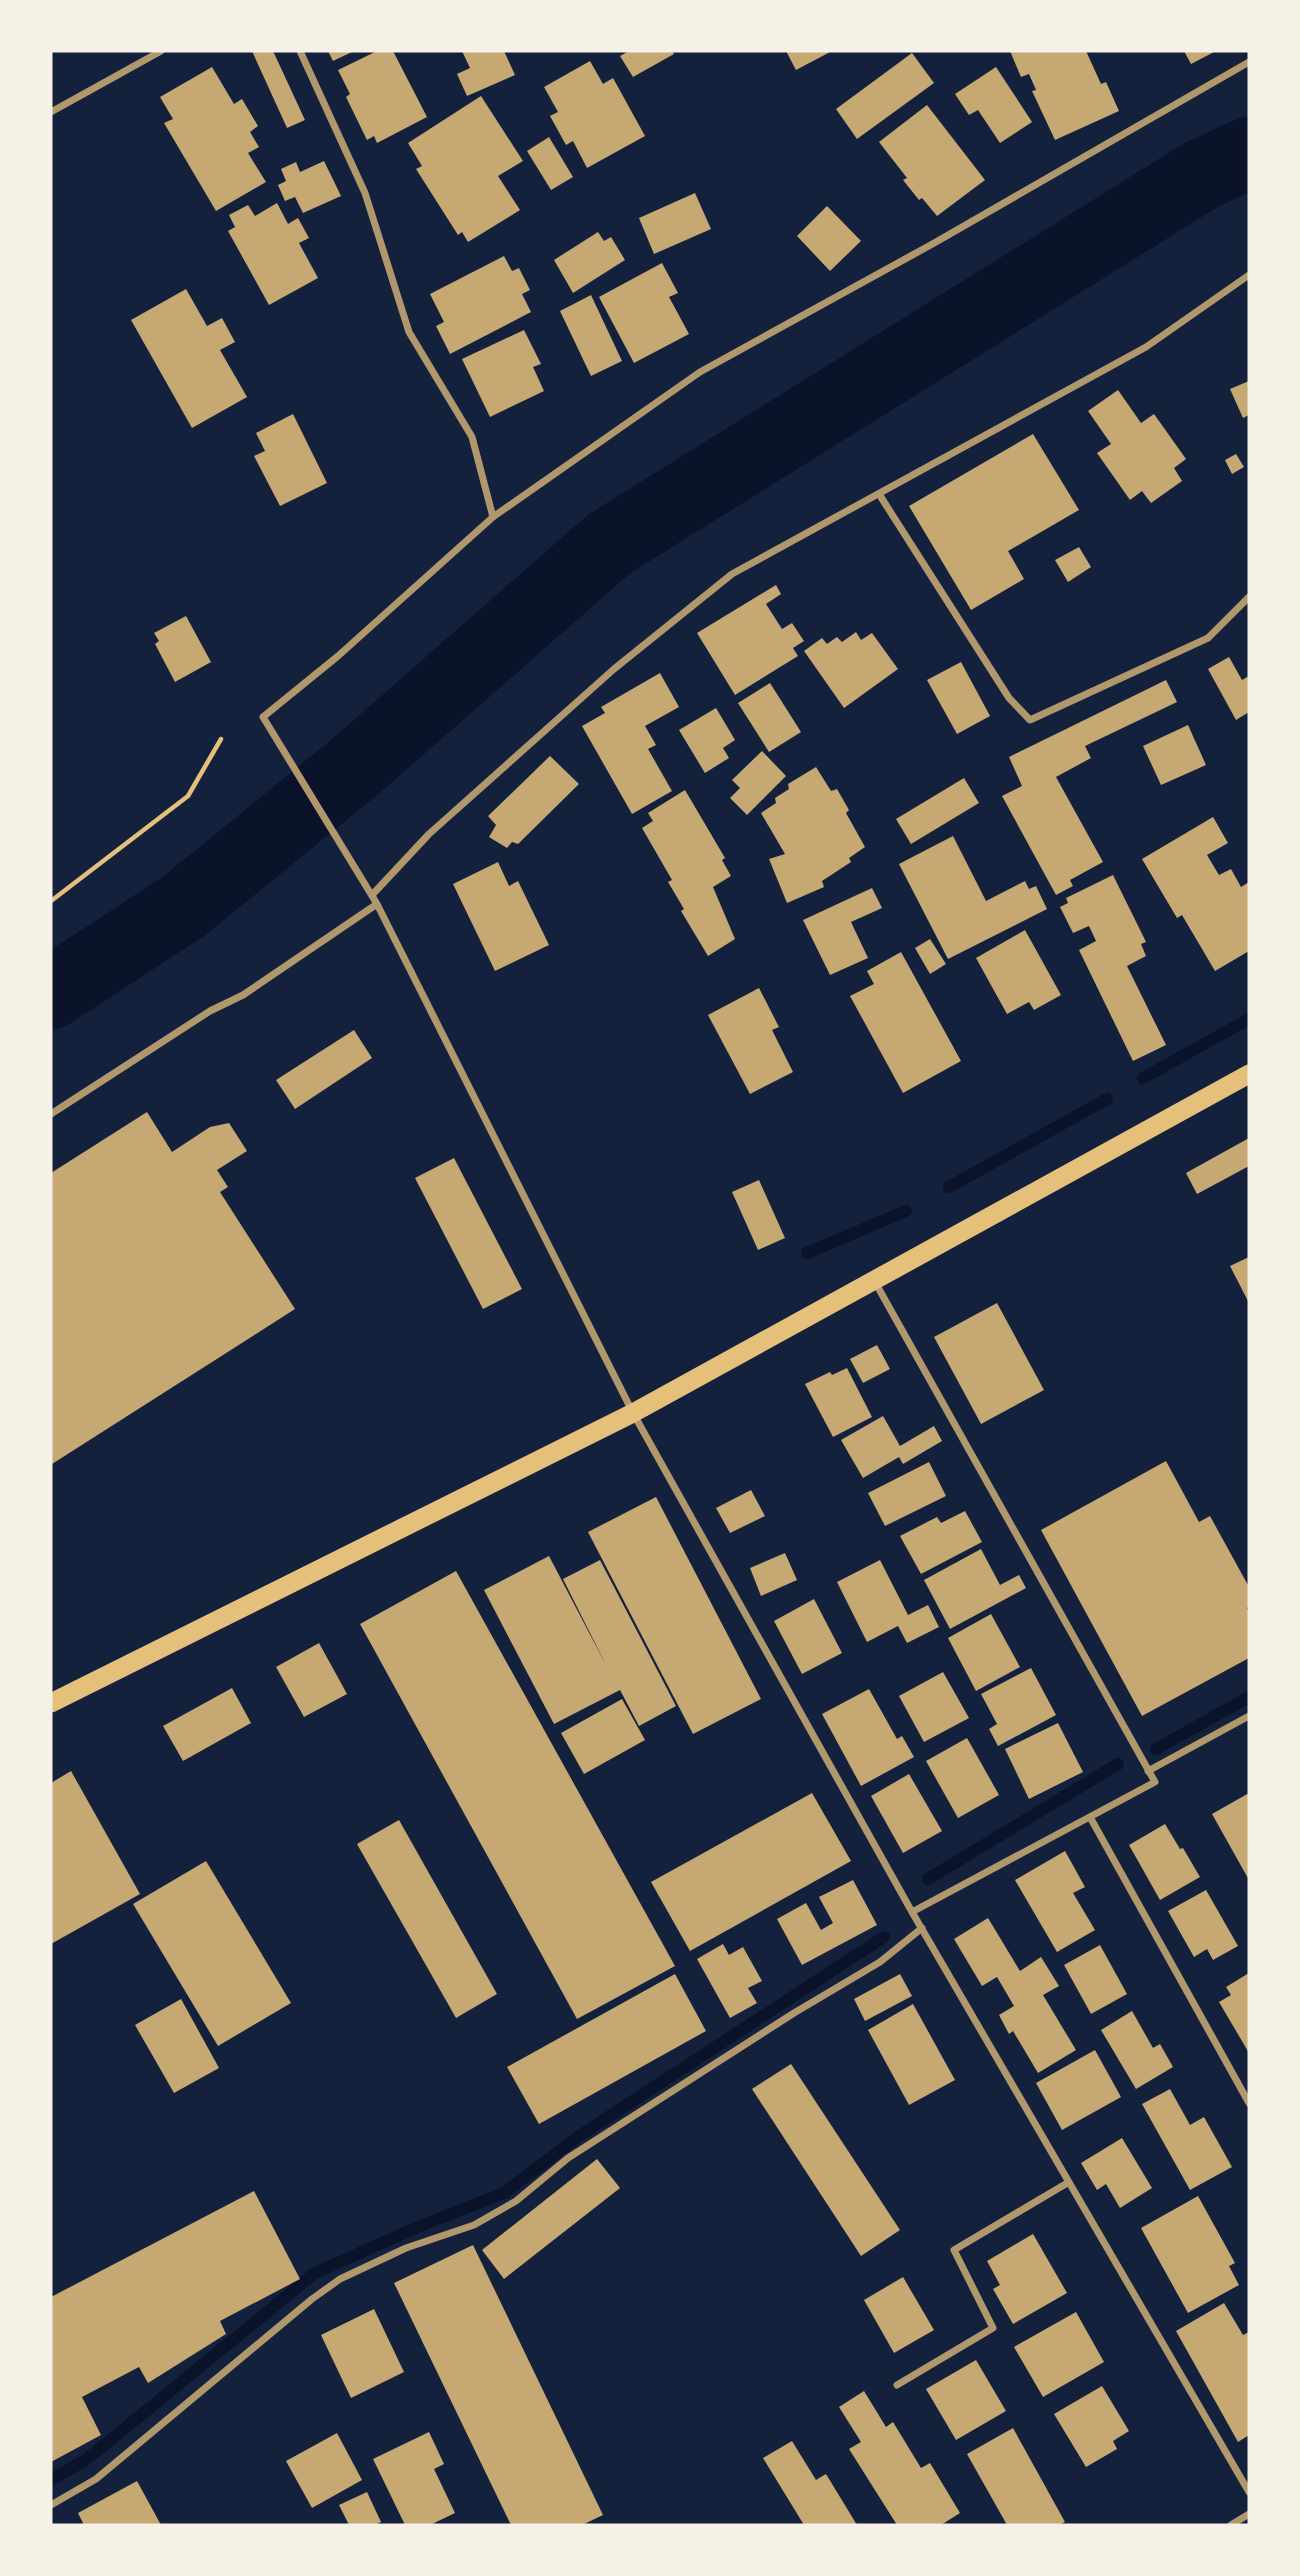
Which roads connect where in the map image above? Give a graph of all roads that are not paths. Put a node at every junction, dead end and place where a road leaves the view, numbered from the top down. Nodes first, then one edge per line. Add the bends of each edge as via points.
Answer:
1 (161, 51) edge
2 (300, 51) edge
3 (1249, 62) edge
4 (51, 112) edge
5 (1249, 275) edge
6 (879, 494) junction
7 (493, 517) junction
8 (1249, 597) edge
9 (372, 895) junction
10 (377, 904) junction
11 (1249, 1074) edge
12 (51, 1114) edge
13 (874, 1282) junction
14 (633, 1413) junction
15 (51, 1703) edge
16 (1249, 1716) edge
17 (1148, 1771) junction
18 (1090, 1818) junction
19 (912, 1912) junction
20 (922, 1928) junction
21 (1249, 2103) edge
22 (1069, 2182) junction
23 (897, 2385) dead end
24 (1249, 2492) edge
25 (51, 2505) edge
26 (1249, 2514) edge
27 (1231, 2525) edge

1 - 4 street
2 - 7 street via 365,193 409,332 472,438
3 - 7 street via 700,372
5 - 6 street via 1146,347
6 - 8 street via 1009,698 1030,720 1208,638
6 - 9 street via 732,574 614,669 429,835
7 - 9 street via 263,717
9 - 10 street
10 - 12 street via 243,995 210,1011
10 - 14 street
11 - 13 highway
13 - 14 highway
13 - 17 street
14 - 15 highway
14 - 19 street
16 - 17 street
17 - 18 street via 1154,1782
18 - 19 street
18 - 21 street
19 - 20 street
20 - 22 street
20 - 25 street via 880,1962 568,2158 516,2201 474,2225 406,2248 340,2279 96,2479
22 - 23 street via 954,2250 993,2328
22 - 24 street
26 - 27 street

